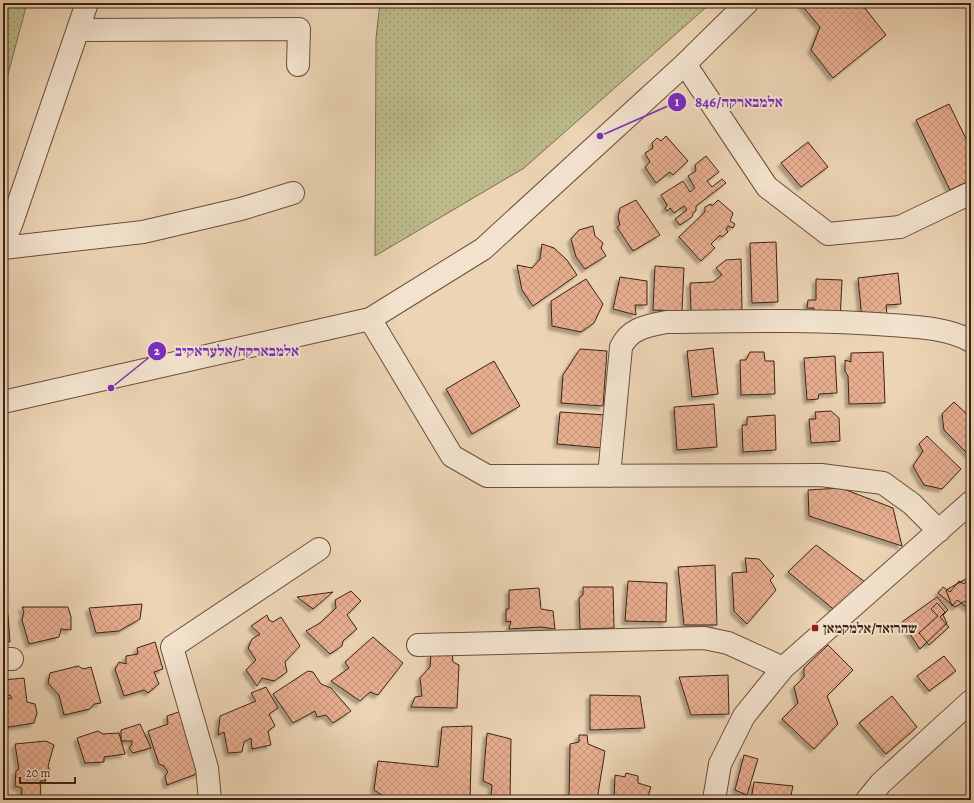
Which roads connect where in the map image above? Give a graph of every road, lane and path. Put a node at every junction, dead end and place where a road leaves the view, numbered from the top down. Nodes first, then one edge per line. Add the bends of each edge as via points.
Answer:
1 (87, 3) edge
2 (747, 3) edge
3 (78, 30) junction
4 (684, 64) junction
5 (298, 65) dead end
6 (293, 192) dead end
7 (971, 193) edge
8 (3, 243) edge
9 (3, 248) edge
10 (370, 319) junction
11 (971, 341) edge
12 (3, 402) edge
13 (609, 476) junction
14 (971, 502) edge
15 (938, 531) junction
16 (319, 549) dead end
17 (418, 645) dead end
18 (783, 668) junction
19 (971, 702) edge
20 (210, 800) edge
21 (714, 800) edge
22 (867, 800) edge

1 - 3 street
2 - 4 street
3 - 5 street via 299,29
3 - 8 street
4 - 7 street via 767,187 828,234 900,227
4 - 10 street via 483,249
6 - 9 street via 241,209 143,232
10 - 12 street
10 - 13 street via 452,456 487,476
11 - 13 street via 946,331 840,321 667,322 640,328 625,338 621,347
13 - 15 street via 821,475 883,483 912,504
14 - 15 street
15 - 18 street
16 - 20 street via 172,646 207,768
17 - 18 street via 704,638 728,643
18 - 21 street via 744,716 720,764
19 - 22 street via 880,782

